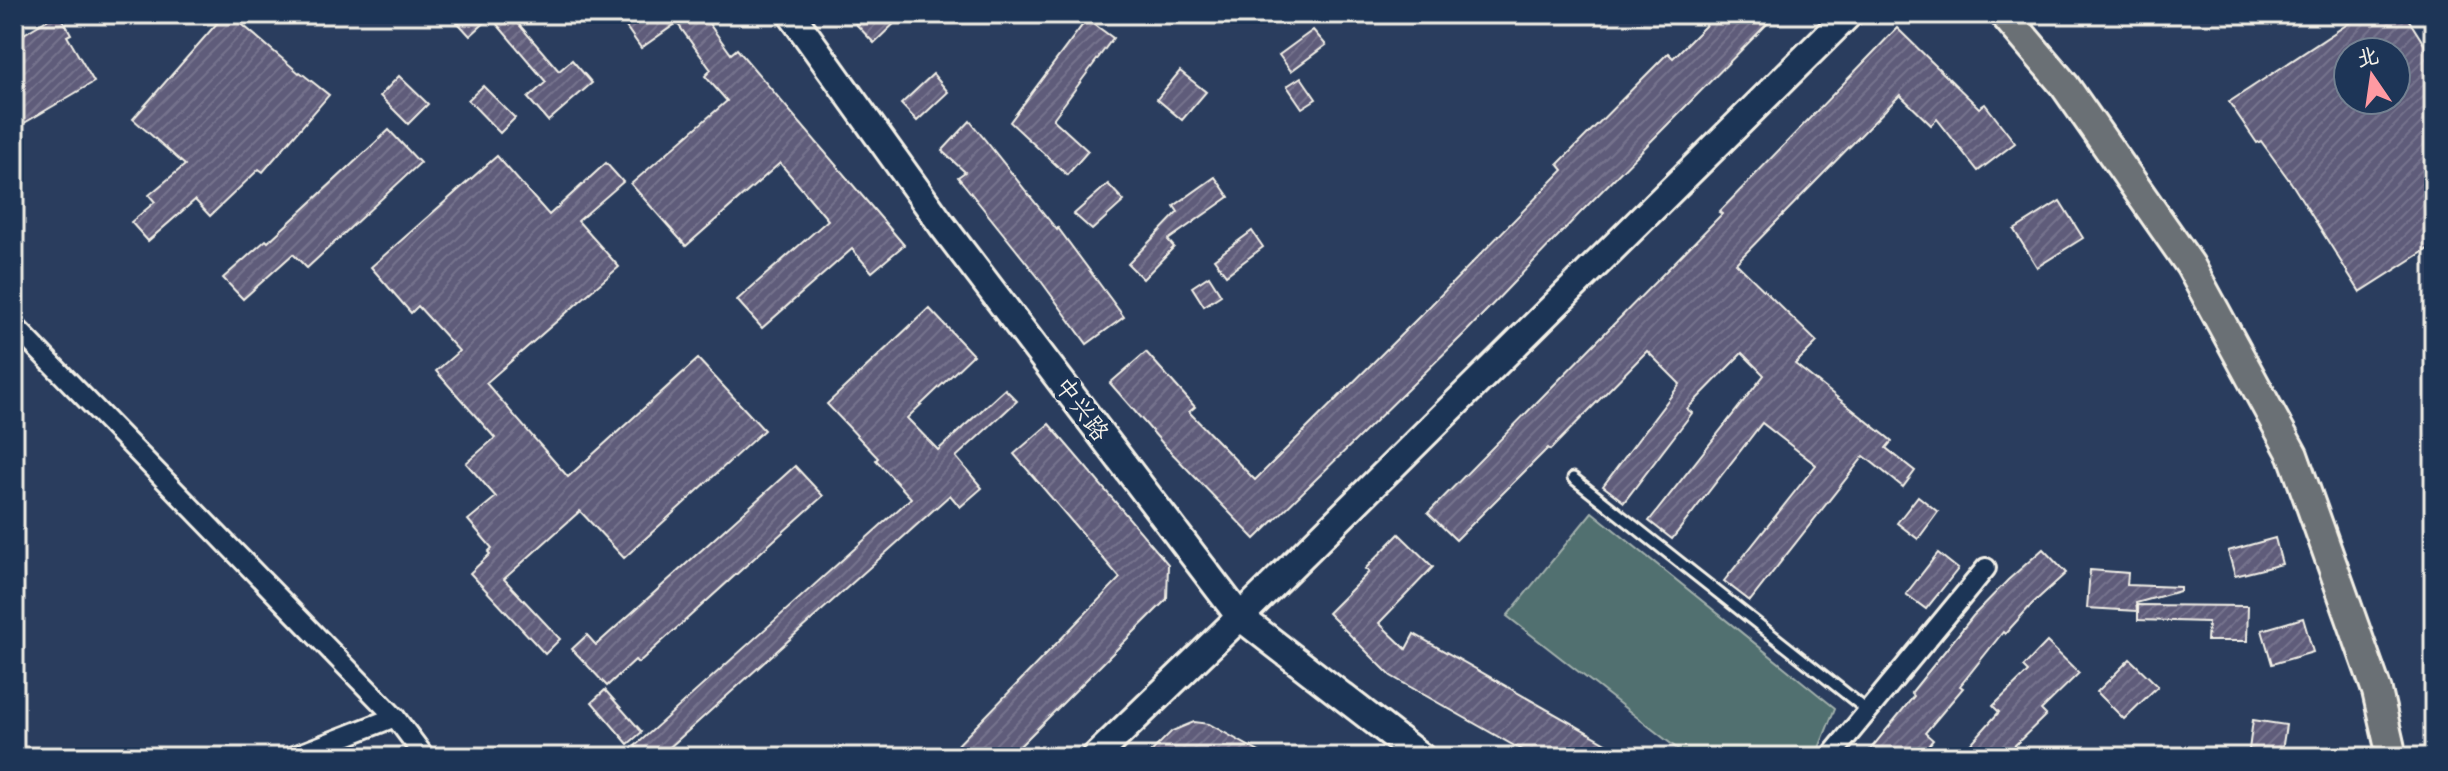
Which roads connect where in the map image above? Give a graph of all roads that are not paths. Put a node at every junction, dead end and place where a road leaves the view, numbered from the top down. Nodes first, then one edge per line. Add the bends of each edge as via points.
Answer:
1 (791, 14) edge
2 (1849, 14) edge
3 (2004, 14) edge
4 (14, 325) edge
5 (1573, 478) dead end
6 (1986, 568) dead end
7 (1240, 617) junction
8 (1868, 711) junction
9 (395, 717) junction
10 (292, 757) edge
11 (425, 757) edge
12 (1095, 757) edge
13 (1421, 757) edge
14 (1830, 757) edge
15 (2392, 757) edge

1 - 7 main road, 中兴路 via 942,225
2 - 7 main road
3 - 15 main road via 2065,86 2190,265 2293,455 2377,691
4 - 9 street
5 - 8 lane
6 - 8 street
7 - 12 main road
7 - 13 main road, 中兴路
8 - 14 street
9 - 10 street
9 - 11 street

